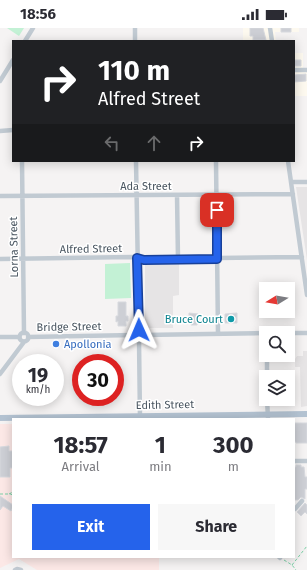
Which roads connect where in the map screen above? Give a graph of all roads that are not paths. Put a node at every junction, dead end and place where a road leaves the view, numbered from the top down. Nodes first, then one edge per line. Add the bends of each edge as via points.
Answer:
1 (33, 28) edge
2 (135, 28) edge
3 (270, 28) edge
4 (26, 40) edge
5 (135, 40) edge
6 (272, 40) edge
7 (12, 62) edge
8 (295, 70) edge
9 (307, 70) edge
10 (0, 81) edge
11 (12, 130) edge
12 (0, 131) edge
13 (22, 162) edge
14 (136, 162) edge
15 (216, 162) edge
16 (288, 162) edge
17 (291, 182) junction
18 (307, 182) edge
19 (217, 194) junction
20 (293, 194) junction
21 (177, 195) junction
22 (0, 196) edge
23 (22, 196) junction
24 (137, 196) junction
25 (302, 257) junction
26 (24, 258) junction
27 (137, 258) junction
28 (0, 259) edge
29 (178, 259) junction
30 (217, 259) junction
31 (307, 295) edge
32 (139, 330) junction
33 (24, 332) junction
34 (259, 333) edge
35 (295, 333) edge
36 (307, 333) edge
37 (218, 334) junction
38 (134, 335) junction
39 (144, 335) junction
40 (0, 337) edge
41 (19, 337) junction
42 (28, 337) junction
43 (139, 340) junction
44 (24, 342) junction
45 (0, 374) edge
46 (307, 414) edge
47 (268, 416) edge
48 (140, 417) edge
49 (0, 418) edge
50 (295, 461) edge
51 (307, 461) edge
52 (302, 501) dead end
53 (295, 508) edge
54 (15, 570) edge
55 (21, 570) edge

1 - 4 street
2 - 5 street
3 - 6 street
7 - 10 street
8 - 9 street
11 - 12 street
13 - 23 street, Lorna Street
14 - 24 street
15 - 19 street
16 - 17 street
17 - 18 street
17 - 20 street
19 - 20 street, Ada Street
19 - 21 street, Ada Street
19 - 30 street
20 - 25 street
21 - 24 street, Ada Street
21 - 29 street
22 - 23 street, Ada Street
23 - 24 street, Ada Street
23 - 26 street, Lorna Street
24 - 27 street
25 - 30 street, Alfred Street
25 - 31 street
26 - 27 street, Alfred Street
26 - 28 street, Alfred Street
26 - 33 street, Lorna Street
27 - 29 street, Alfred Street
27 - 32 street
29 - 30 street, Alfred Street
30 - 37 street
32 - 38 street
32 - 39 street
33 - 41 street
33 - 42 street
34 - 37 street
35 - 36 street
37 - 39 street
38 - 42 street, Bridge Street
38 - 43 street via 135,339
39 - 43 street
40 - 41 street
41 - 44 street
42 - 44 street
43 - 48 street
44 - 45 street
46 - 47 main road, Edith Street
47 - 48 main road, Edith Street
48 - 49 main road, Edith Street
50 - 51 street
52 - 53 street
54 - 55 street

